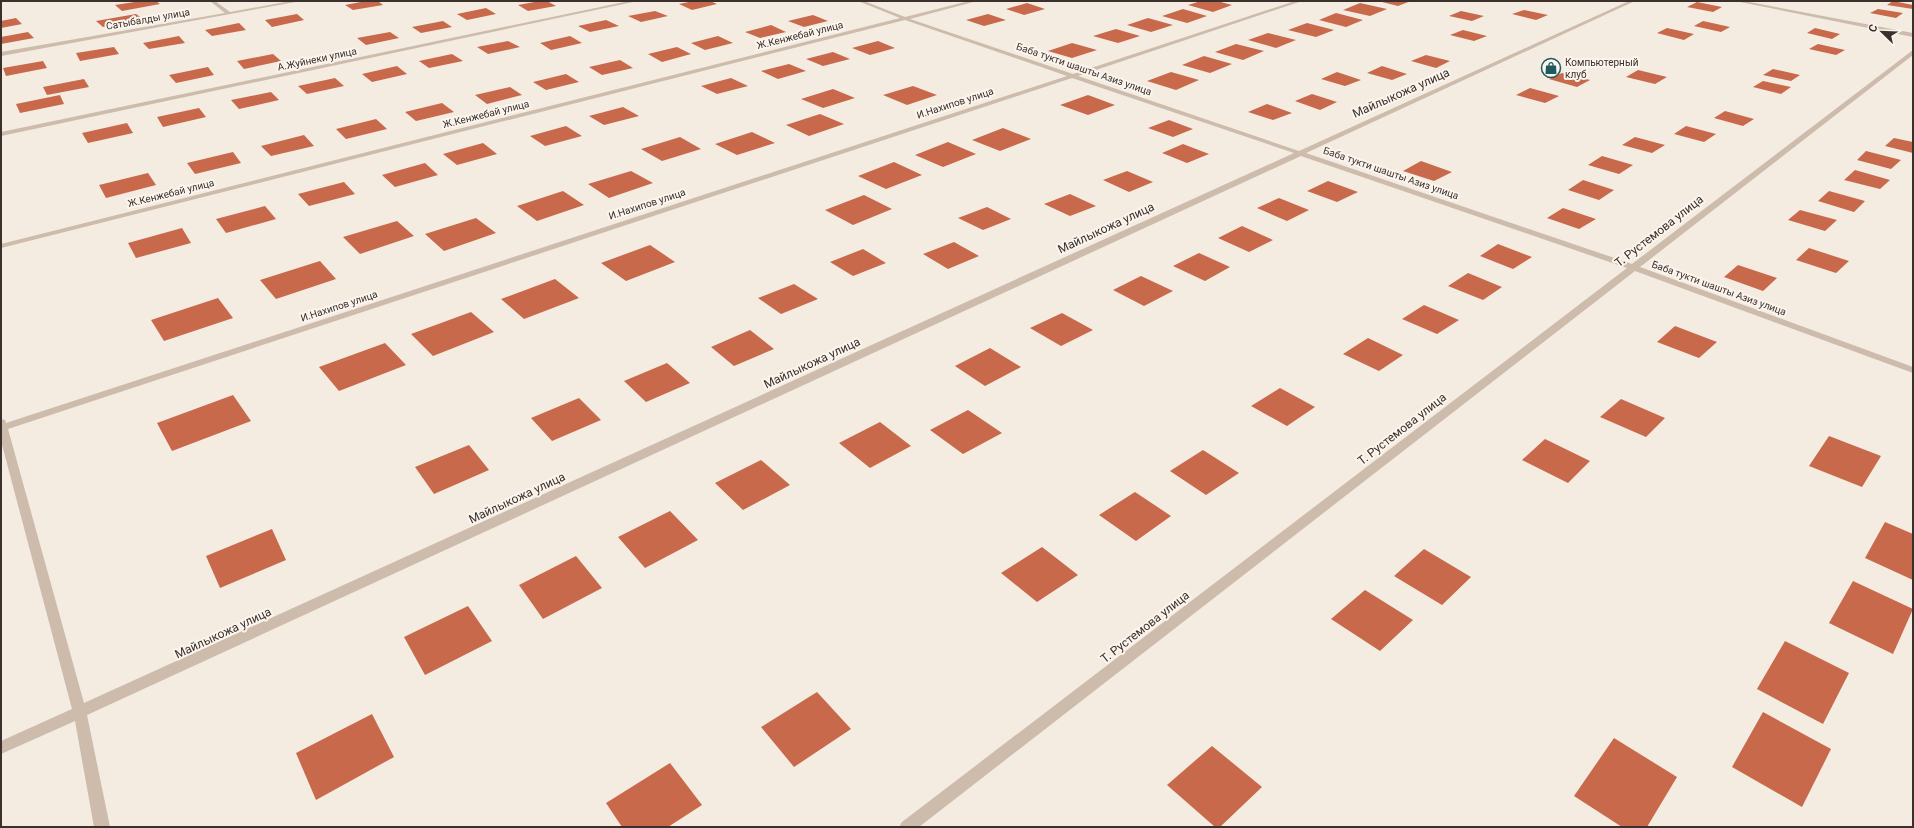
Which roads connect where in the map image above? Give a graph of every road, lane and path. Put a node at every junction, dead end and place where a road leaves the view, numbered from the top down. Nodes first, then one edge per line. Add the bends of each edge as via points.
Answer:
1 (212, 1) edge
2 (299, 1) edge
3 (636, 1) edge
4 (860, 1) edge
5 (975, 1) edge
6 (1300, 1) edge
7 (1633, 1) edge
8 (1737, 1) edge
9 (228, 14) junction
10 (906, 19) junction
11 (1913, 35) edge
12 (1913, 52) edge
13 (1, 54) edge
14 (1072, 75) junction
15 (1, 134) edge
16 (1300, 153) junction
17 (1, 246) edge
18 (1633, 267) junction
19 (1913, 370) edge
20 (1, 425) edge
21 (80, 712) junction
22 (1, 748) edge
23 (102, 827) edge
24 (907, 827) edge

1 - 9 street
2 - 9 street, Сатыбалды улица
3 - 15 street, А.Жуйнеки улица
4 - 10 street, Баба тукти шашты Азиз улица
5 - 10 street, Ж.Кенжебай улица
6 - 14 street, И.Нахипов улица
7 - 16 street, Майлыкожа улица
8 - 11 street
9 - 13 street, Сатыбалды улица
10 - 14 street, Баба тукти шашты Азиз улица
10 - 17 street, Ж.Кенжебай улица
12 - 18 street, Т. Рустемова улица
14 - 16 street, Баба тукти шашты Азиз улица
14 - 20 street, И.Нахипов улица
16 - 18 street, Баба тукти шашты Азиз улица
16 - 21 street, Майлыкожа улица
18 - 19 street, Баба тукти шашты Азиз улица
18 - 24 street, Т. Рустемова улица
20 - 21 street
21 - 22 street, Майлыкожа улица
21 - 23 street

